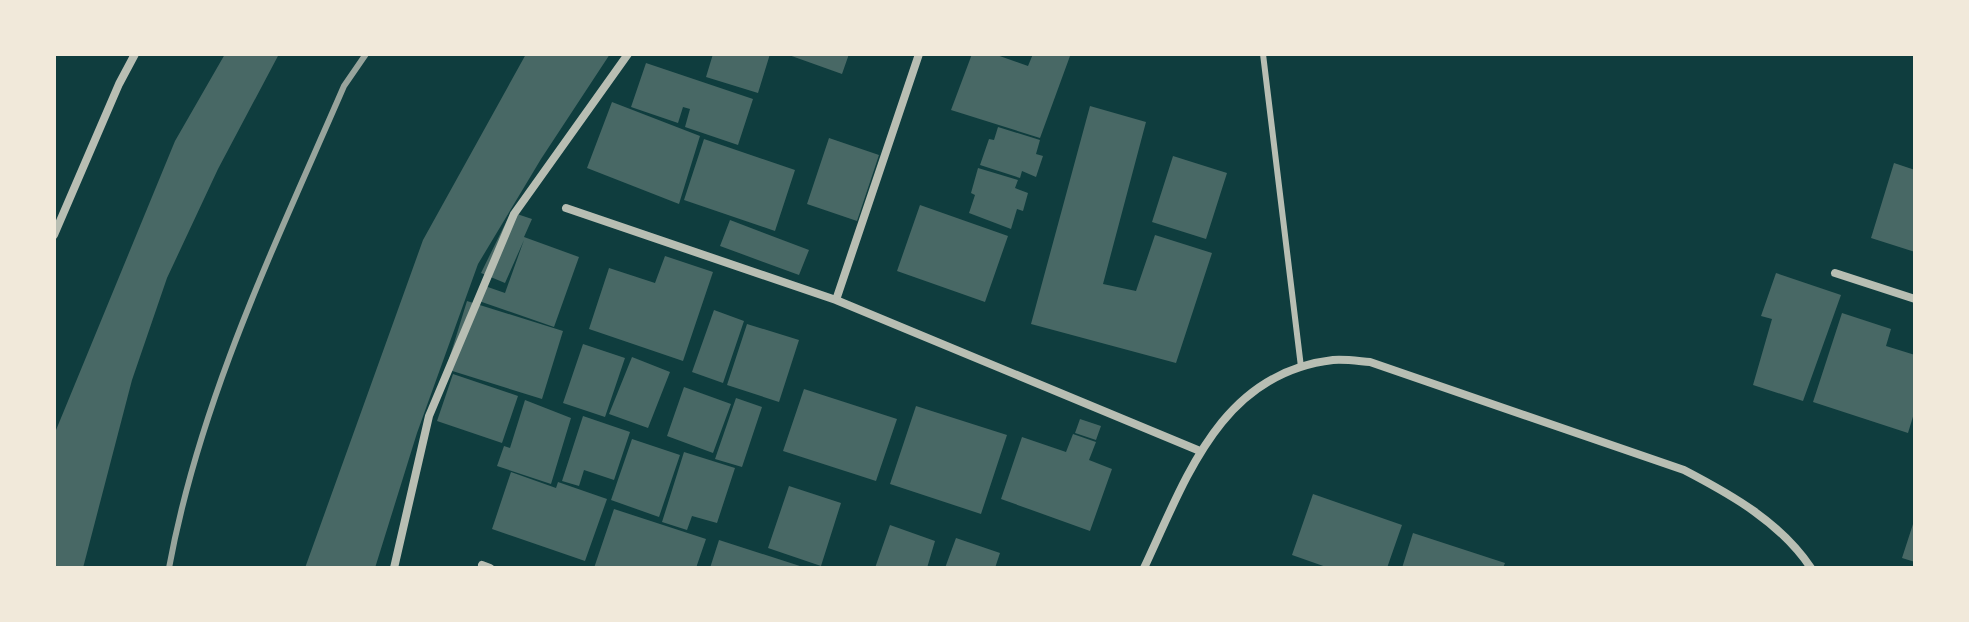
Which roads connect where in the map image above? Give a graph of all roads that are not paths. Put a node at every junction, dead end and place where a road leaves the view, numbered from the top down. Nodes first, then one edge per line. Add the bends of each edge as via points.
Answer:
1 (135, 54) edge
2 (628, 54) edge
3 (919, 54) edge
4 (1263, 54) edge
5 (566, 208) dead end
6 (54, 235) edge
7 (1835, 273) dead end
8 (1915, 299) edge
9 (836, 300) junction
10 (1301, 367) junction
11 (1200, 451) junction
12 (1146, 567) edge
13 (394, 568) edge
14 (1811, 568) edge

1 - 6 street
2 - 13 street via 514,214 429,416
3 - 9 street
4 - 10 lane
5 - 9 street
7 - 8 street
9 - 11 street
10 - 11 street via 1242,398
10 - 14 street via 1335,360 1370,362 1684,470 1766,520
11 - 12 street

